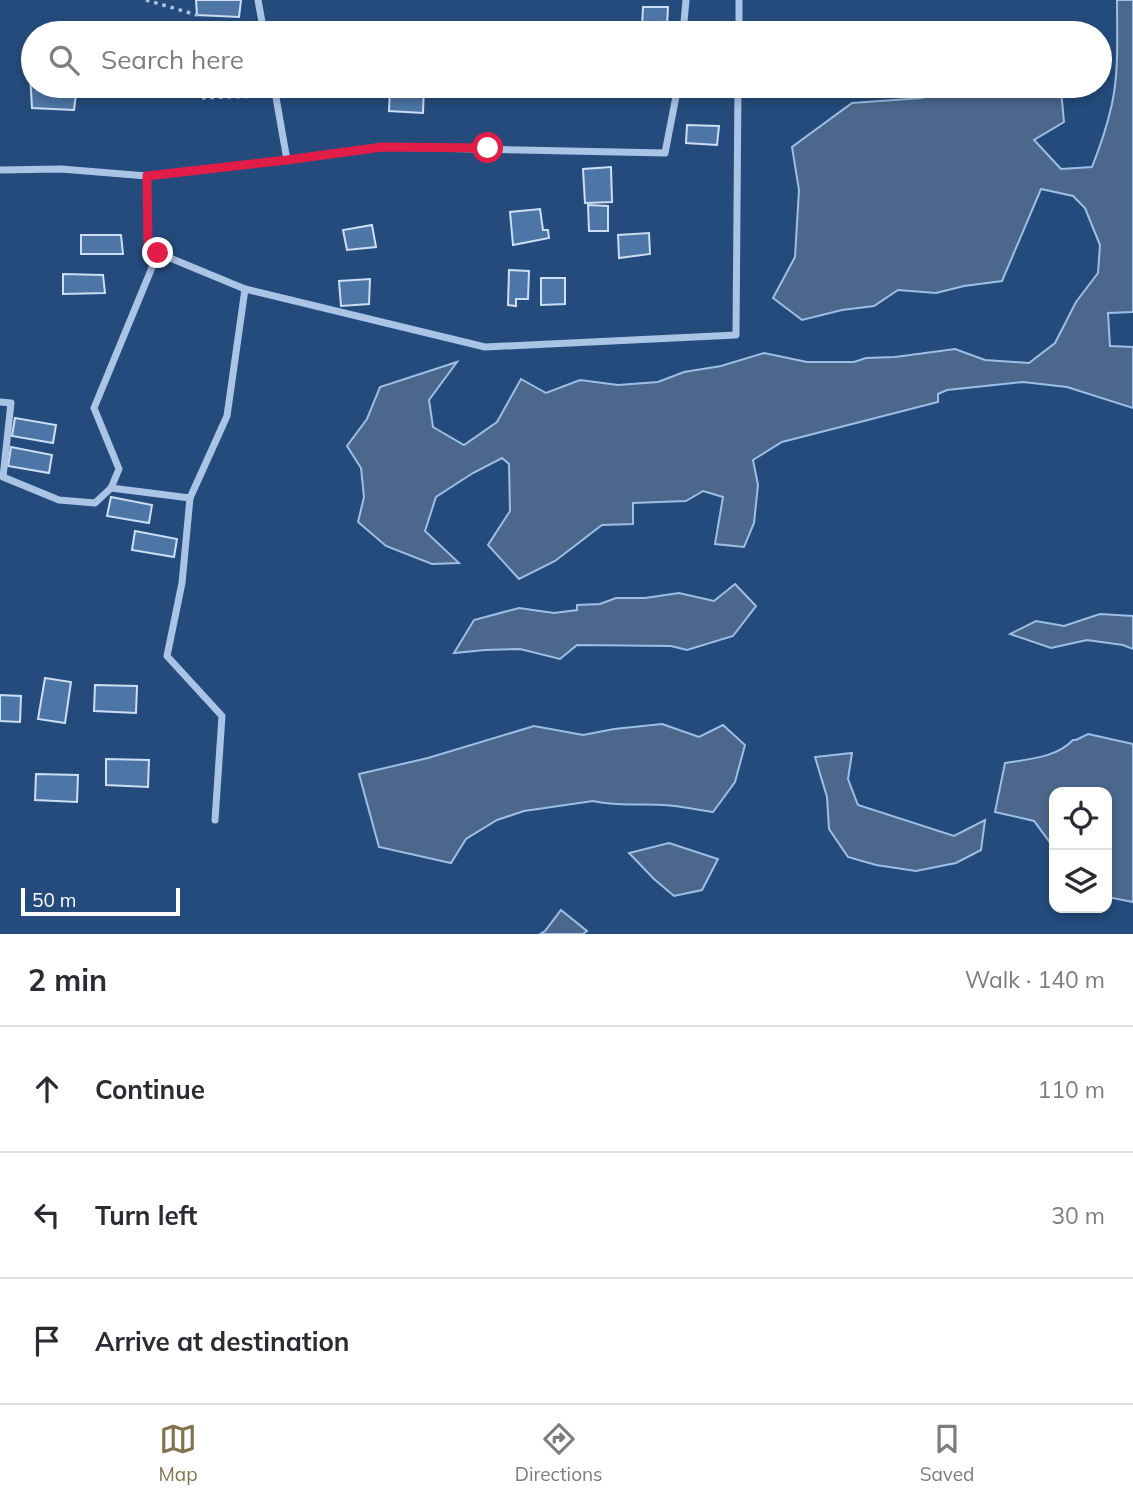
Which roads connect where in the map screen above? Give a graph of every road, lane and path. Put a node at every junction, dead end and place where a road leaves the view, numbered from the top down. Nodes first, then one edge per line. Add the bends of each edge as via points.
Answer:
1 (146, 0) edge
2 (258, 0) edge
3 (686, 0) edge
4 (739, 0) edge
5 (197, 21) edge
6 (262, 21) edge
7 (684, 21) edge
8 (739, 21) edge
9 (276, 98) edge
10 (676, 98) edge
11 (738, 98) edge
12 (287, 160) junction
13 (0, 170) edge
14 (147, 176) junction
15 (158, 253) junction
16 (245, 289) junction
17 (0, 402) edge
18 (111, 488) junction
19 (190, 498) junction
20 (215, 820) dead end

1 - 5 path via 197,15
2 - 6 street
3 - 7 street
4 - 8 street
9 - 12 street
10 - 12 street via 665,153 382,147
11 - 16 street via 736,335 485,347
12 - 14 street
13 - 14 street
14 - 15 street via 148,247
15 - 16 street
15 - 18 street via 94,408 119,469
16 - 19 street via 227,416
17 - 18 street via 12,403 3,477 59,500 95,503
18 - 19 street
19 - 20 street via 182,583 167,656 222,716

